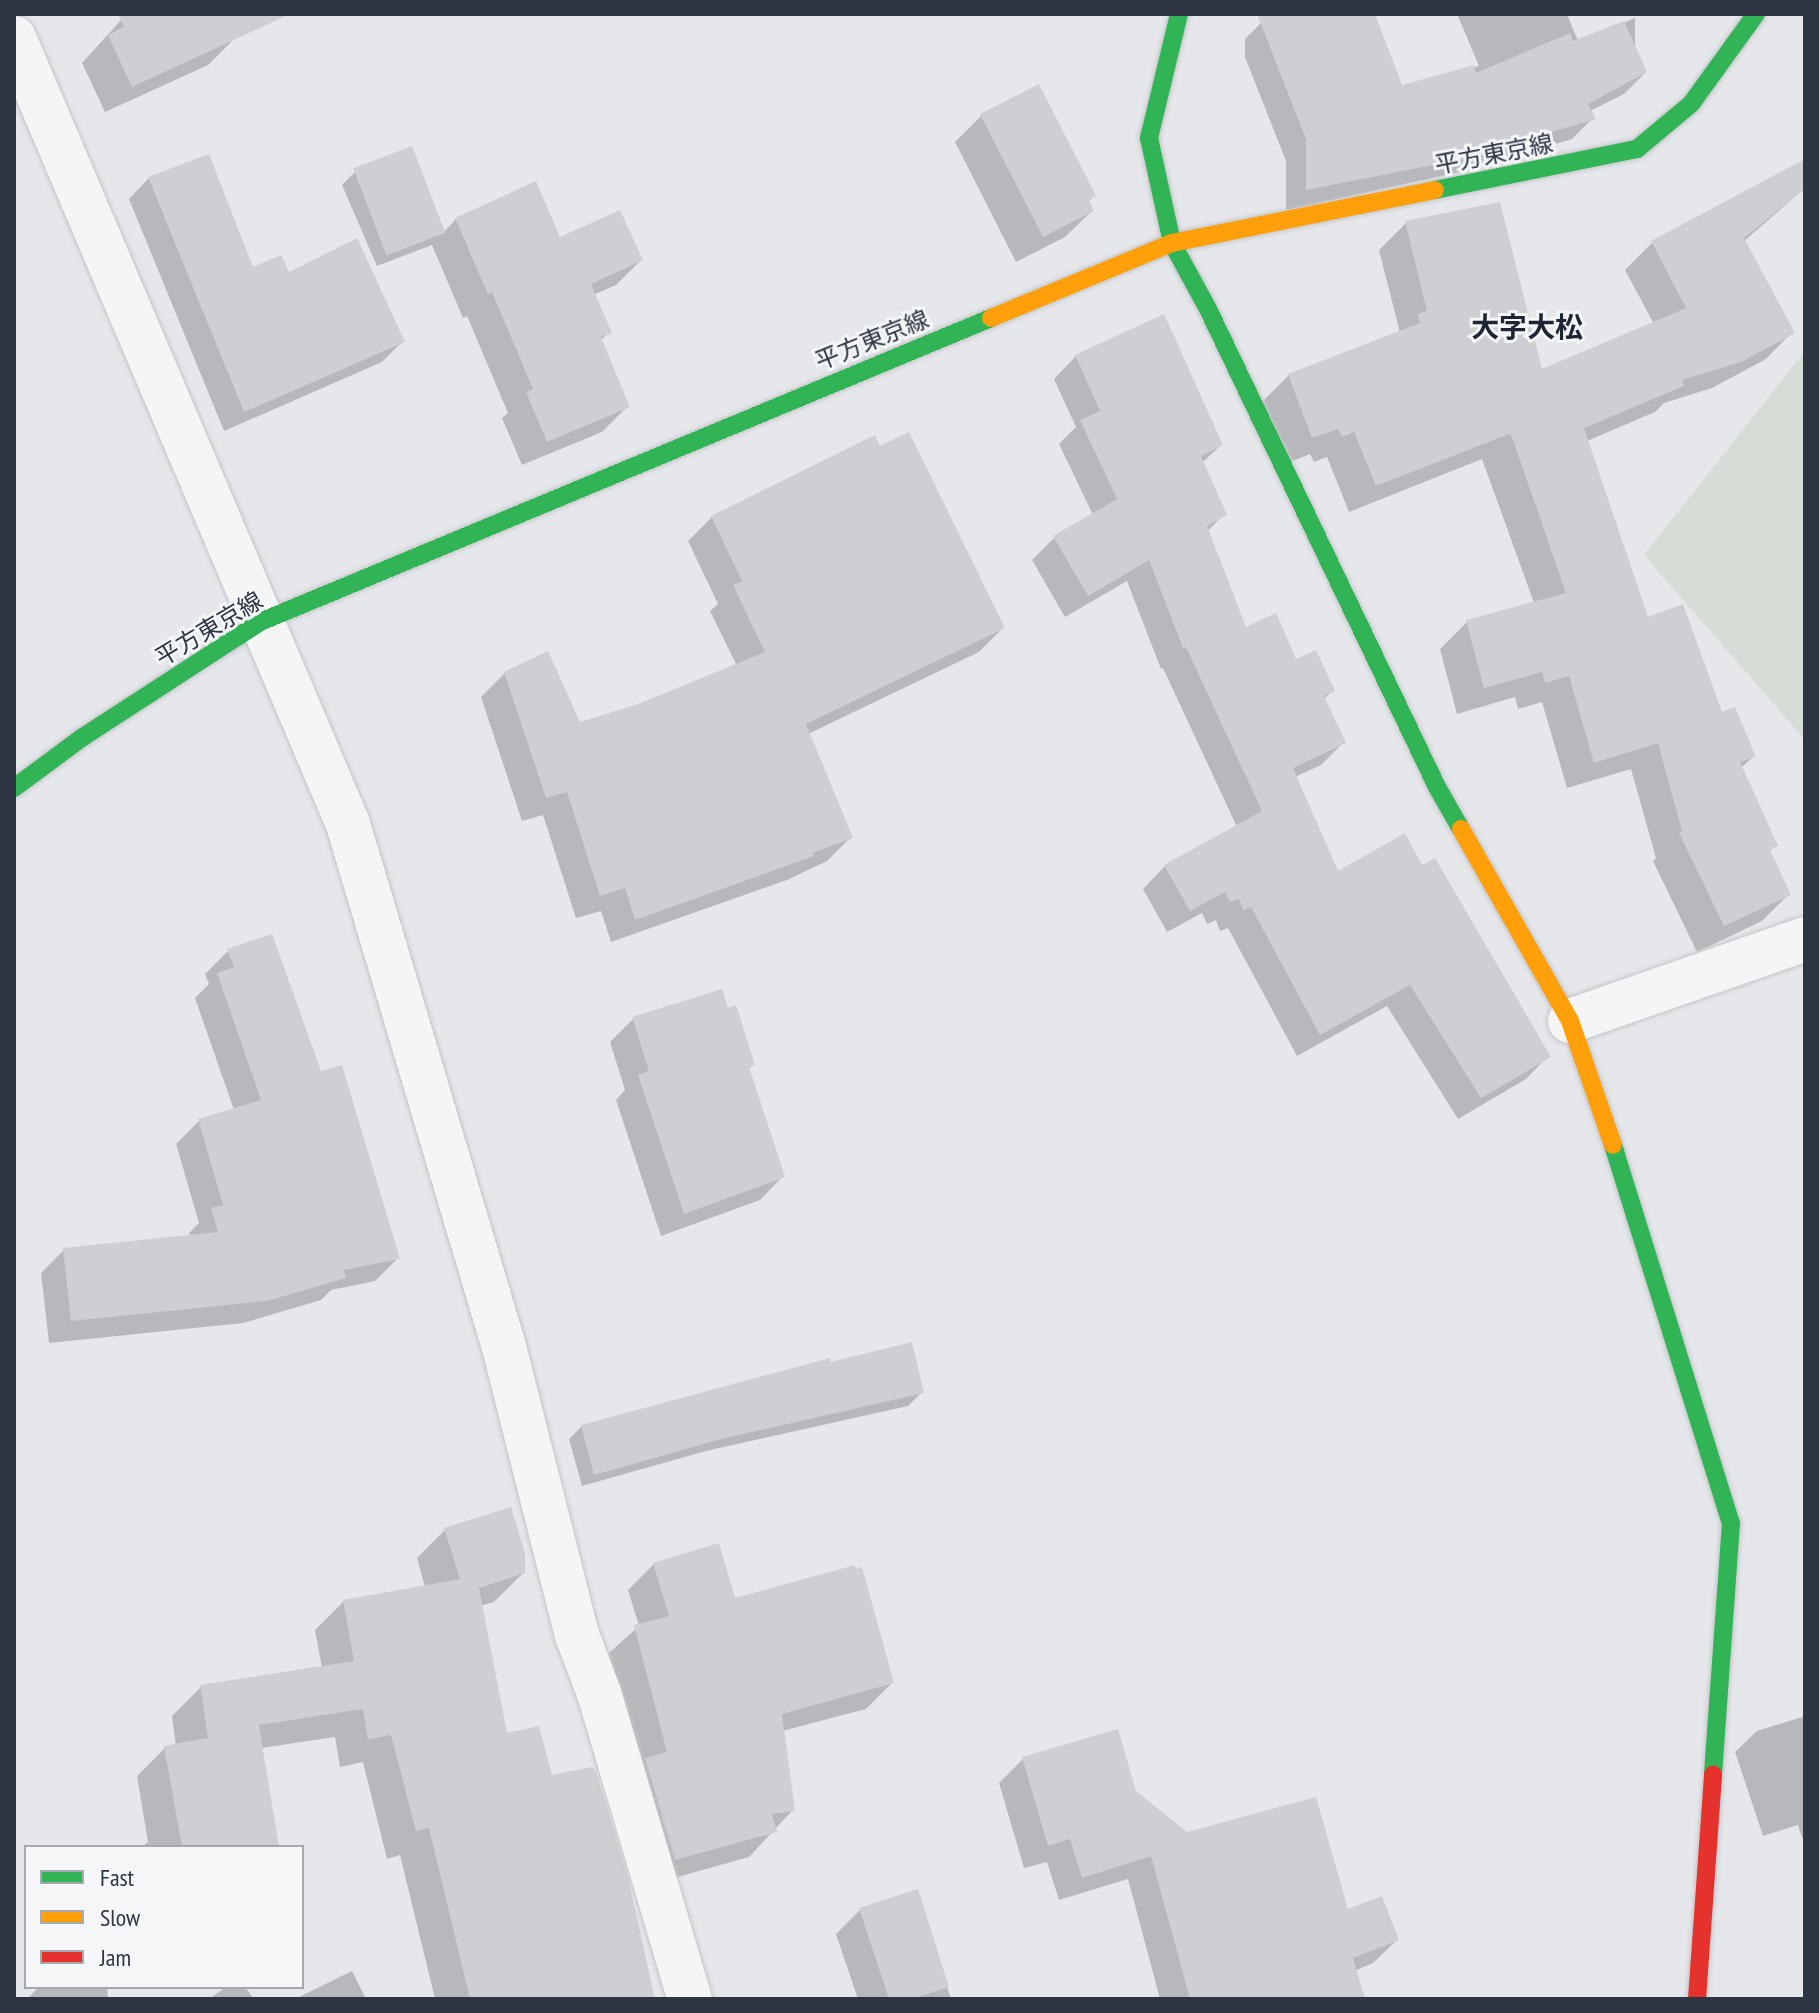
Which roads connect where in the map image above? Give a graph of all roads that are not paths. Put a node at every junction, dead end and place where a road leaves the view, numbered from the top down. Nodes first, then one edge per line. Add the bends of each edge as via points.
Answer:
1 (1179, 14) edge
2 (1756, 14) edge
3 (14, 38) edge
4 (1172, 243) junction
5 (260, 622) junction
6 (14, 788) edge
7 (1805, 939) edge
8 (1570, 1021) junction
9 (690, 1999) edge
10 (1697, 1999) edge

1 - 4 street via 1149,138
2 - 4 street, 平方東京線 via 1691,104 1637,149
3 - 5 street
4 - 5 street, 平方東京線
4 - 8 street via 1437,787
5 - 6 street, 平方東京線
5 - 9 street via 348,824 504,1347 577,1635
7 - 8 street
8 - 10 street via 1731,1523

